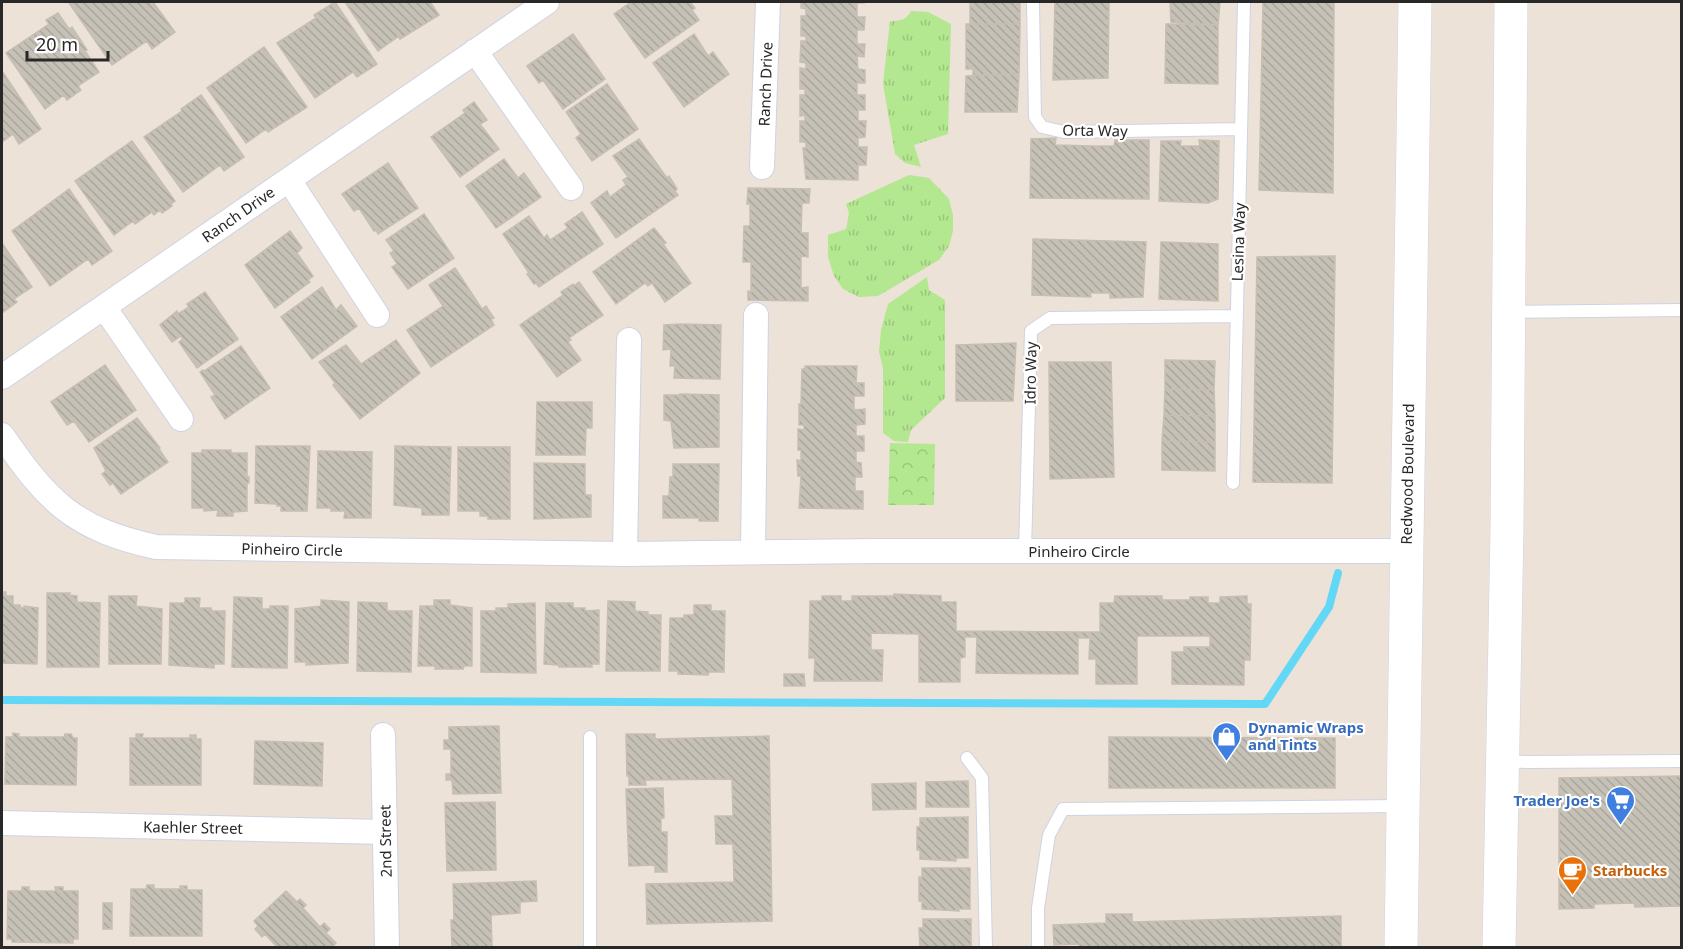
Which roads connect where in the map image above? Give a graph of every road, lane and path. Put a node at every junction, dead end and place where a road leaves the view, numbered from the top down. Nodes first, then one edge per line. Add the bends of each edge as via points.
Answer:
1 (547, 2) edge
2 (768, 2) edge
3 (1033, 2) edge
4 (1244, 2) edge
5 (1414, 2) edge
6 (1510, 2) edge
7 (475, 51) junction
8 (1241, 129) junction
9 (762, 167) dead end
10 (289, 180) junction
11 (571, 188) dead end
12 (104, 307) junction
13 (1682, 310) edge
14 (1508, 312) junction
15 (377, 315) dead end
16 (756, 315) dead end
17 (1236, 316) junction
18 (629, 340) dead end
19 (2, 377) edge
20 (181, 419) dead end
21 (2, 435) edge
22 (1233, 483) dead end
23 (1025, 551) junction
24 (1406, 551) junction
25 (753, 552) junction
26 (625, 554) junction
27 (383, 735) dead end
28 (590, 737) dead end
29 (966, 758) dead end
30 (1682, 761) edge
31 (1502, 762) junction
32 (1403, 806) junction
33 (2, 823) edge
34 (385, 832) junction
35 (387, 948) edge
36 (590, 948) edge
37 (986, 948) edge
38 (1038, 948) edge
39 (1401, 948) edge
40 (1499, 948) edge

1 - 7 street, Ranch Drive
2 - 9 street, Ranch Drive
3 - 8 lane, Orta Way via 1035,117 1042,127 1064,132
4 - 8 lane, Lesina Way
5 - 24 main road, Redwood Boulevard
6 - 14 main road
7 - 10 street, Ranch Drive
7 - 11 street
8 - 17 lane, Lesina Way
10 - 12 street, Ranch Drive
10 - 15 street
12 - 19 street, Ranch Drive
12 - 20 street
13 - 14 lane
14 - 31 main road
16 - 25 street
17 - 22 lane, Lesina Way
17 - 23 lane, Idro Way via 1050,318 1031,331
18 - 26 street
21 - 26 street, Pinheiro Circle via 23,467 70,514 93,528 156,547
23 - 24 street, Pinheiro Circle
23 - 25 street, Pinheiro Circle
24 - 32 main road, Redwood Boulevard
25 - 26 street, Pinheiro Circle
27 - 34 street, 2nd Street
28 - 36 lane
29 - 37 lane via 982,778
30 - 31 lane
31 - 40 main road
32 - 38 lane via 1064,808 1049,835 1038,908
32 - 39 main road, Redwood Boulevard
33 - 34 street, Kaehler Street
34 - 35 street, 2nd Street

